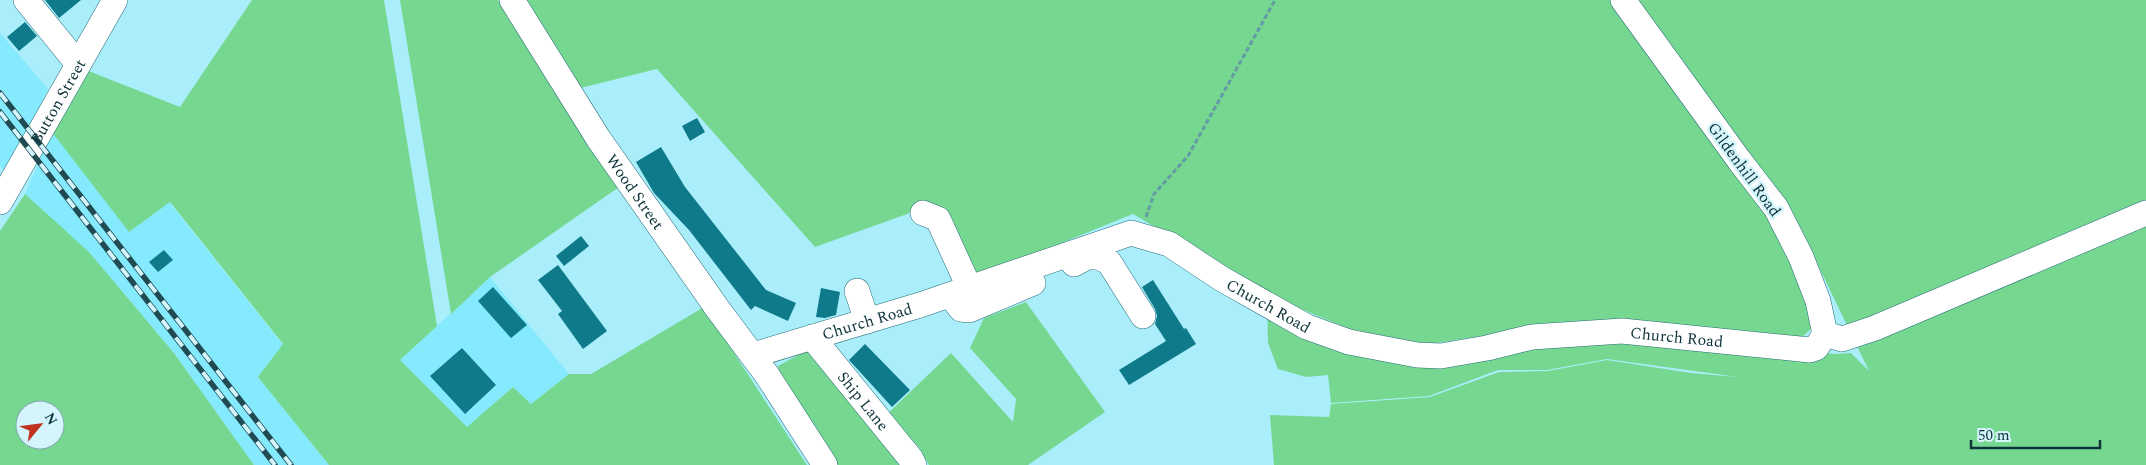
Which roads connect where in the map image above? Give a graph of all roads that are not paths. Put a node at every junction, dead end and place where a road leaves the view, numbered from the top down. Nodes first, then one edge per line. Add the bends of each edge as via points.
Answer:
1 (26, 0) edge
2 (116, 0) edge
3 (512, 0) edge
4 (1623, 0) edge
5 (78, 64) junction
6 (0, 202) edge
7 (923, 213) dead end
8 (2146, 213) edge
9 (858, 291) dead end
10 (960, 292) junction
11 (1143, 316) dead end
12 (867, 321) junction
13 (812, 337) junction
14 (1818, 342) junction
15 (753, 355) junction
16 (825, 465) edge
17 (914, 465) edge

1 - 5 street
2 - 5 street, Button Street
3 - 15 street, Wood Street via 598,138 708,297
4 - 14 street, Gildenhill Road via 1776,208 1818,301
5 - 6 street, Button Street
7 - 10 street via 938,219
8 - 14 street, Church Road via 1875,328 1842,339
9 - 12 street
10 - 11 street via 961,309 969,310 1043,280 1087,257 1098,257 1109,262
10 - 12 street, Church Road
10 - 14 street, Church Road via 1131,233 1169,244 1222,279 1307,326 1349,342 1417,355 1441,356 1532,337 1622,331
12 - 13 street, Church Road
13 - 15 street, Church Road
13 - 17 street, Ship Lane
15 - 16 street, Wood Street

